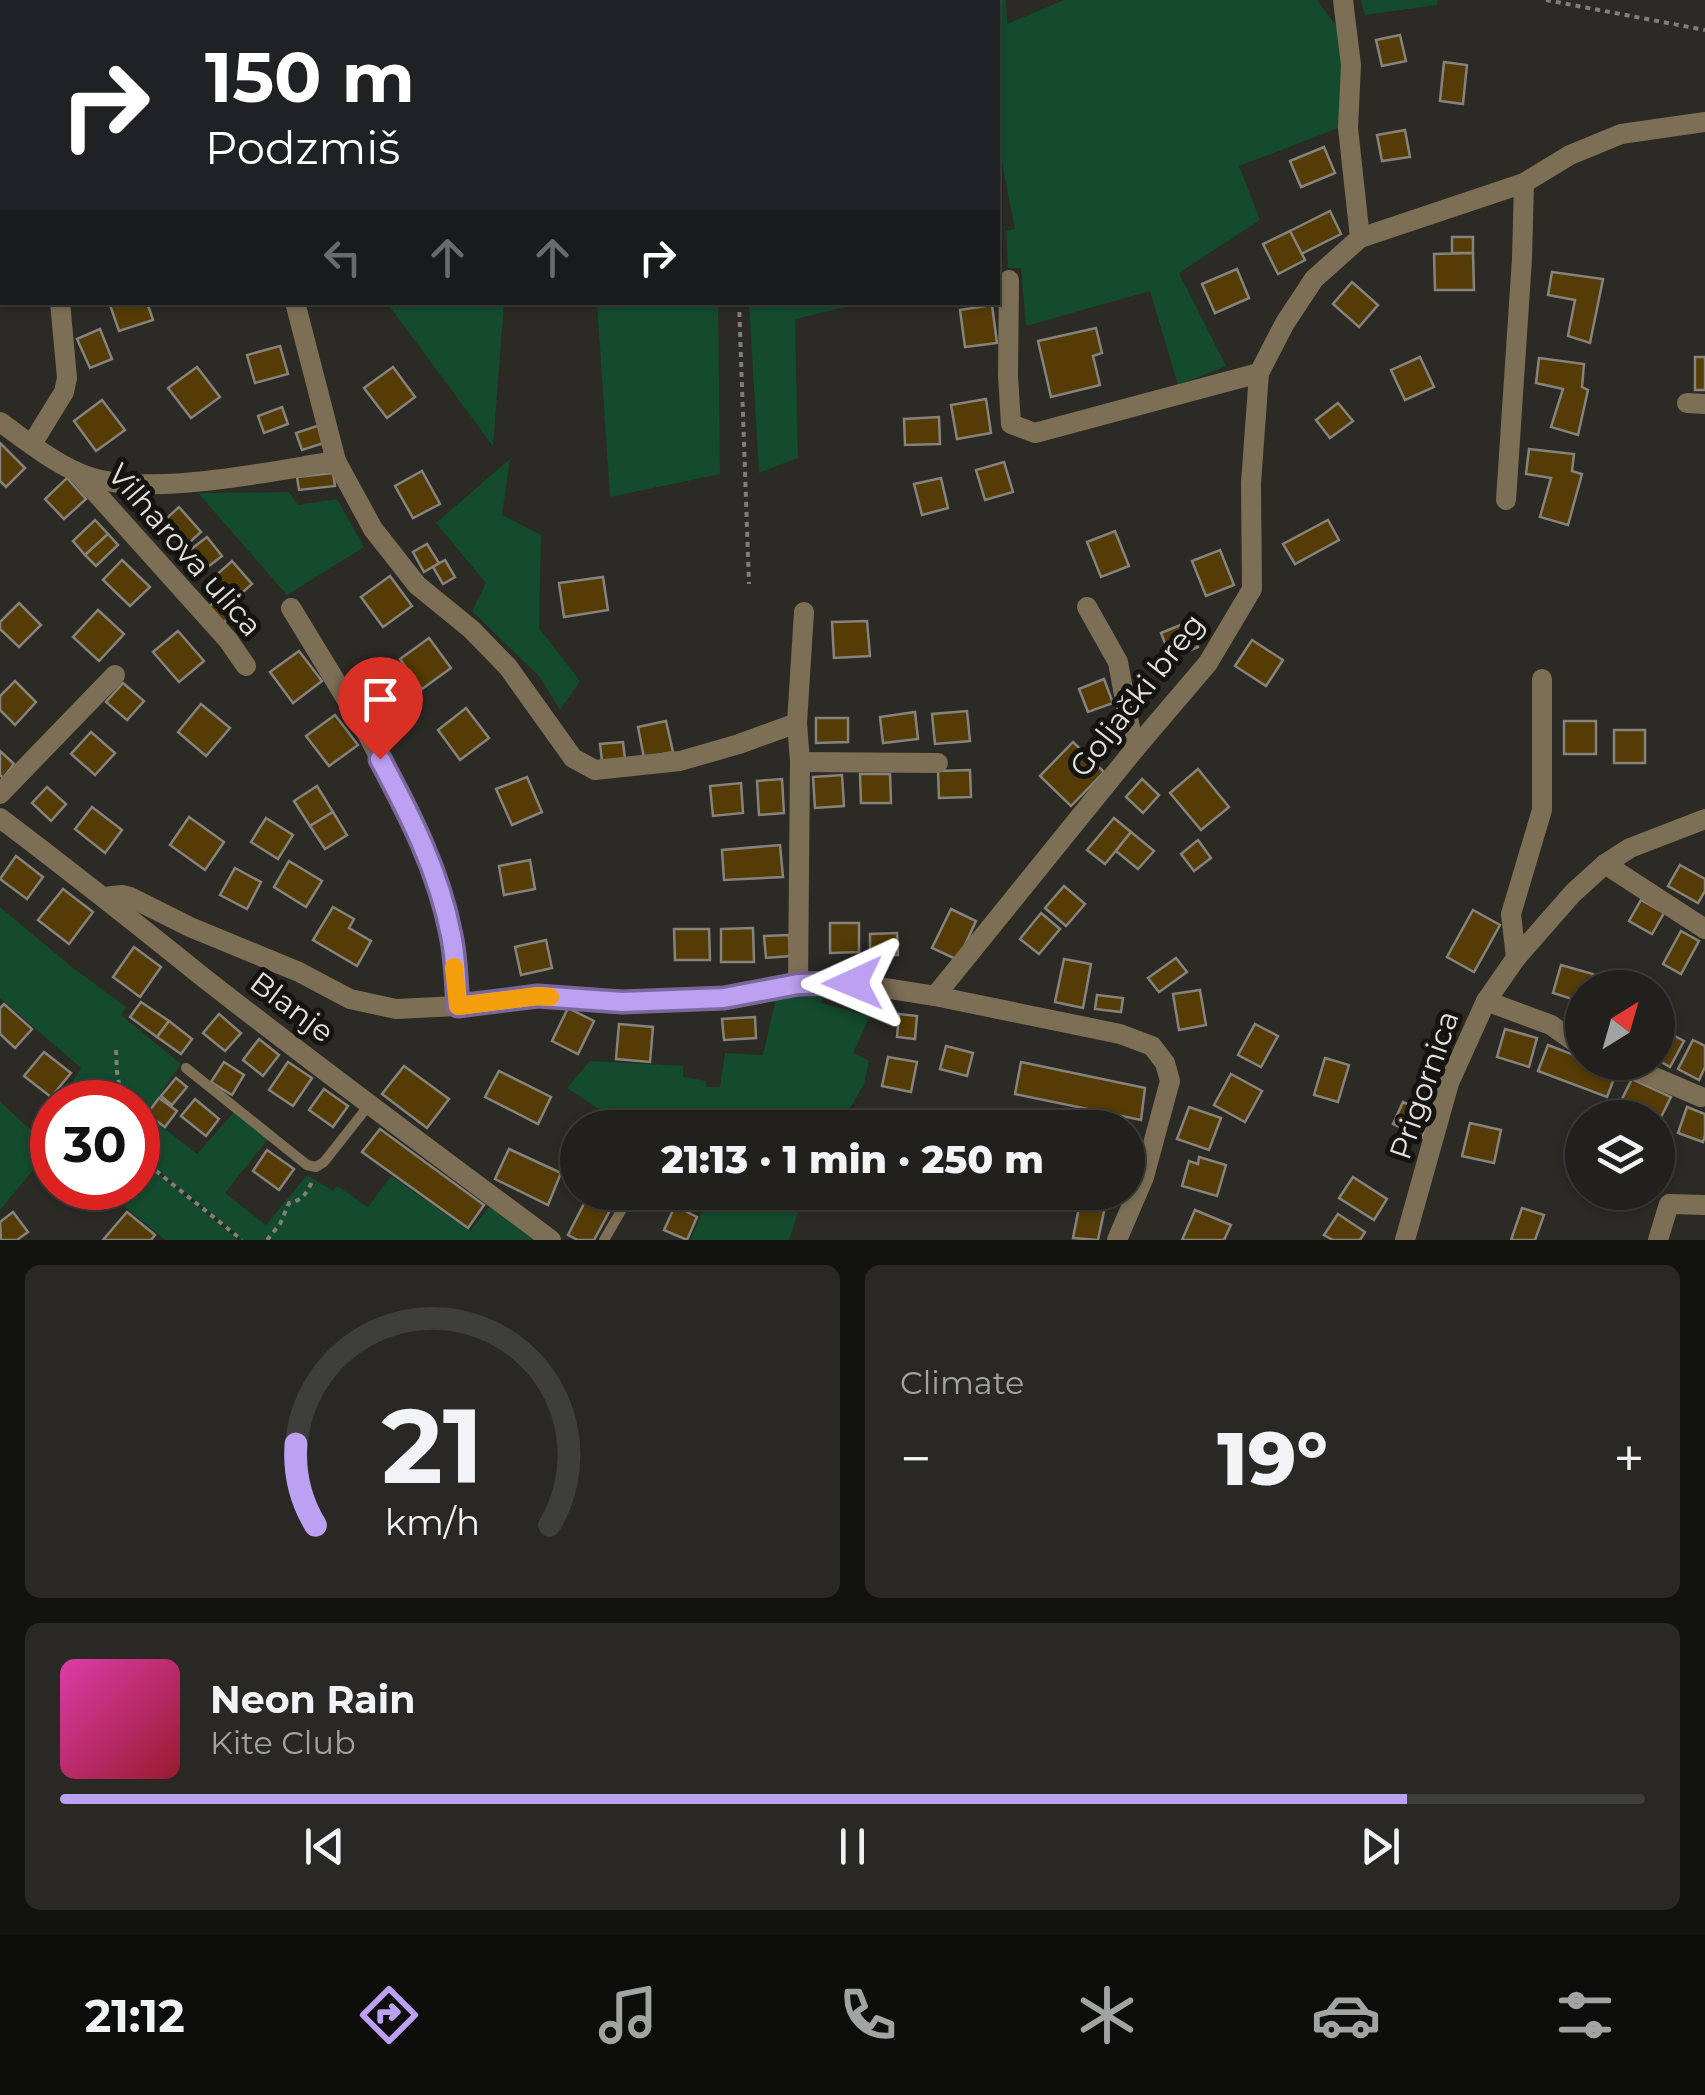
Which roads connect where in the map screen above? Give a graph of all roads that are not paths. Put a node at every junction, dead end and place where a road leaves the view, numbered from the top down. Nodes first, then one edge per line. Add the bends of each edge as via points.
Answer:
1 (1343, 0) edge
2 (1705, 122) edge
3 (1524, 183) junction
4 (1360, 238) junction
5 (1009, 280) dead end
6 (60, 305) edge
7 (296, 305) edge
8 (1259, 373) junction
9 (0, 422) edge
10 (32, 444) junction
11 (336, 461) junction
12 (78, 473) junction
13 (1506, 500) dead end
14 (1087, 607) dead end
15 (291, 608) dead end
16 (804, 612) dead end
17 (246, 666) dead end
18 (114, 674) dead end
19 (1542, 678) dead end
20 (797, 723) junction
21 (1134, 750) junction
22 (800, 762) junction
23 (938, 762) dead end
24 (0, 794) edge
25 (0, 818) edge
26 (1705, 820) edge
27 (1604, 864) junction
28 (106, 898) junction
29 (1705, 930) edge
30 (1516, 958) junction
31 (798, 984) junction
32 (935, 996) junction
33 (1486, 1001) junction
34 (458, 1006) junction
35 (1565, 1035) edge
36 (186, 1068) dead end
37 (1662, 1080) edge
38 (1701, 1096) dead end
39 (370, 1104) junction
40 (1705, 1205) edge
41 (622, 1210) edge
42 (551, 1240) edge
43 (604, 1240) edge
44 (1117, 1240) edge
45 (1405, 1240) edge
46 (1658, 1240) edge

1 - 4 street
2 - 3 street, Goljački breg via 1621,134
3 - 4 street, Goljački breg
3 - 13 street
4 - 8 street, Goljački breg via 1314,279
5 - 8 street via 1011,424 1036,433
6 - 10 street via 67,378
7 - 11 street
8 - 21 street, Goljački breg via 1252,589 1208,663
9 - 10 street
10 - 12 street
11 - 12 street via 197,482 121,484
11 - 20 street via 394,558 508,666 573,758 595,770 680,760
12 - 17 street, Vilharova ulica
14 - 21 street via 1118,662
15 - 34 street via 414,822 452,935
16 - 20 street
18 - 24 street
19 - 30 street via 1542,810 1511,914
20 - 22 street
21 - 32 street, Goljački breg
22 - 23 street
22 - 31 street
25 - 28 street, Blanje
26 - 27 street, Prigornica
27 - 29 street
27 - 30 street, Prigornica
28 - 34 street via 130,897 350,999 396,1009
28 - 39 street, Blanje
30 - 33 street, Prigornica
31 - 32 street via 853,983
31 - 34 street via 724,998 622,1002 538,996
32 - 44 street via 1120,1034 1152,1046 1165,1063 1170,1081 1144,1177
33 - 35 street
33 - 45 street, Prigornica via 1449,1083
36 - 39 lane via 316,1167
37 - 38 street
39 - 42 street, Blanje
40 - 46 street via 1669,1204
41 - 43 lane

